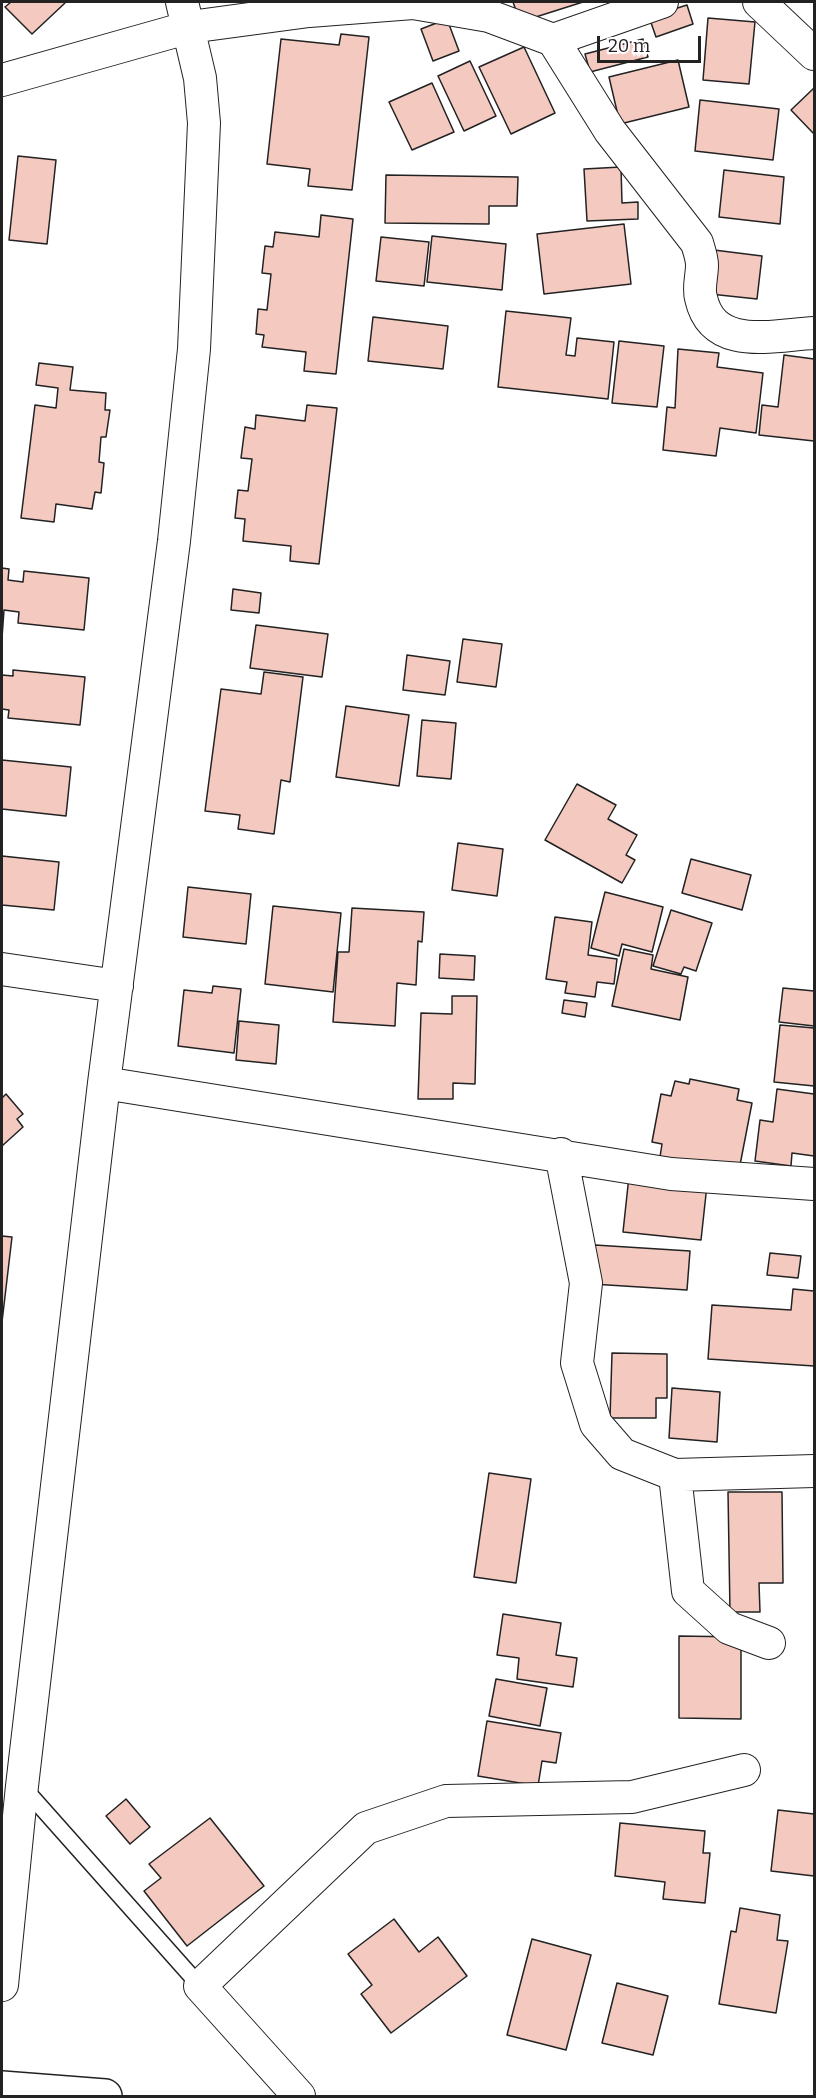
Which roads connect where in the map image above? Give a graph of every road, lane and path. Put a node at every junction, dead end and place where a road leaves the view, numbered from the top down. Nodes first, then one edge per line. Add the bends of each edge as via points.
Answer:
1 (413, 2) edge
2 (662, 2) edge
3 (759, 2) edge
4 (186, 14) edge
5 (554, 40) junction
6 (814, 54) edge
7 (2, 80) edge
8 (814, 333) edge
9 (2, 969) edge
10 (117, 986) junction
11 (104, 1083) junction
12 (561, 1154) junction
13 (814, 1184) edge
14 (814, 1470) edge
15 (675, 1475) junction
16 (769, 1643) dead end
17 (744, 1770) dead end
18 (22, 1786) junction
19 (2, 1984) edge
20 (200, 1986) junction
21 (2, 2088) edge
22 (105, 2097) edge
23 (299, 2097) edge

1 - 4 street via 309,11
1 - 5 street via 489,16
2 - 5 street
3 - 6 street
4 - 7 street
4 - 10 street via 200,78 204,123 194,349 174,541
5 - 8 street via 610,131 697,243 702,262 700,295 706,316 726,333 739,337
9 - 10 street
10 - 11 street
11 - 12 street
11 - 18 street
12 - 13 street via 671,1174
12 - 15 street via 586,1283 577,1363 596,1424 622,1454
14 - 15 street
15 - 16 street via 688,1591 729,1628
17 - 20 street via 632,1797 446,1801 366,1828
18 - 19 street
18 - 20 lane
20 - 23 street
21 - 22 main road

